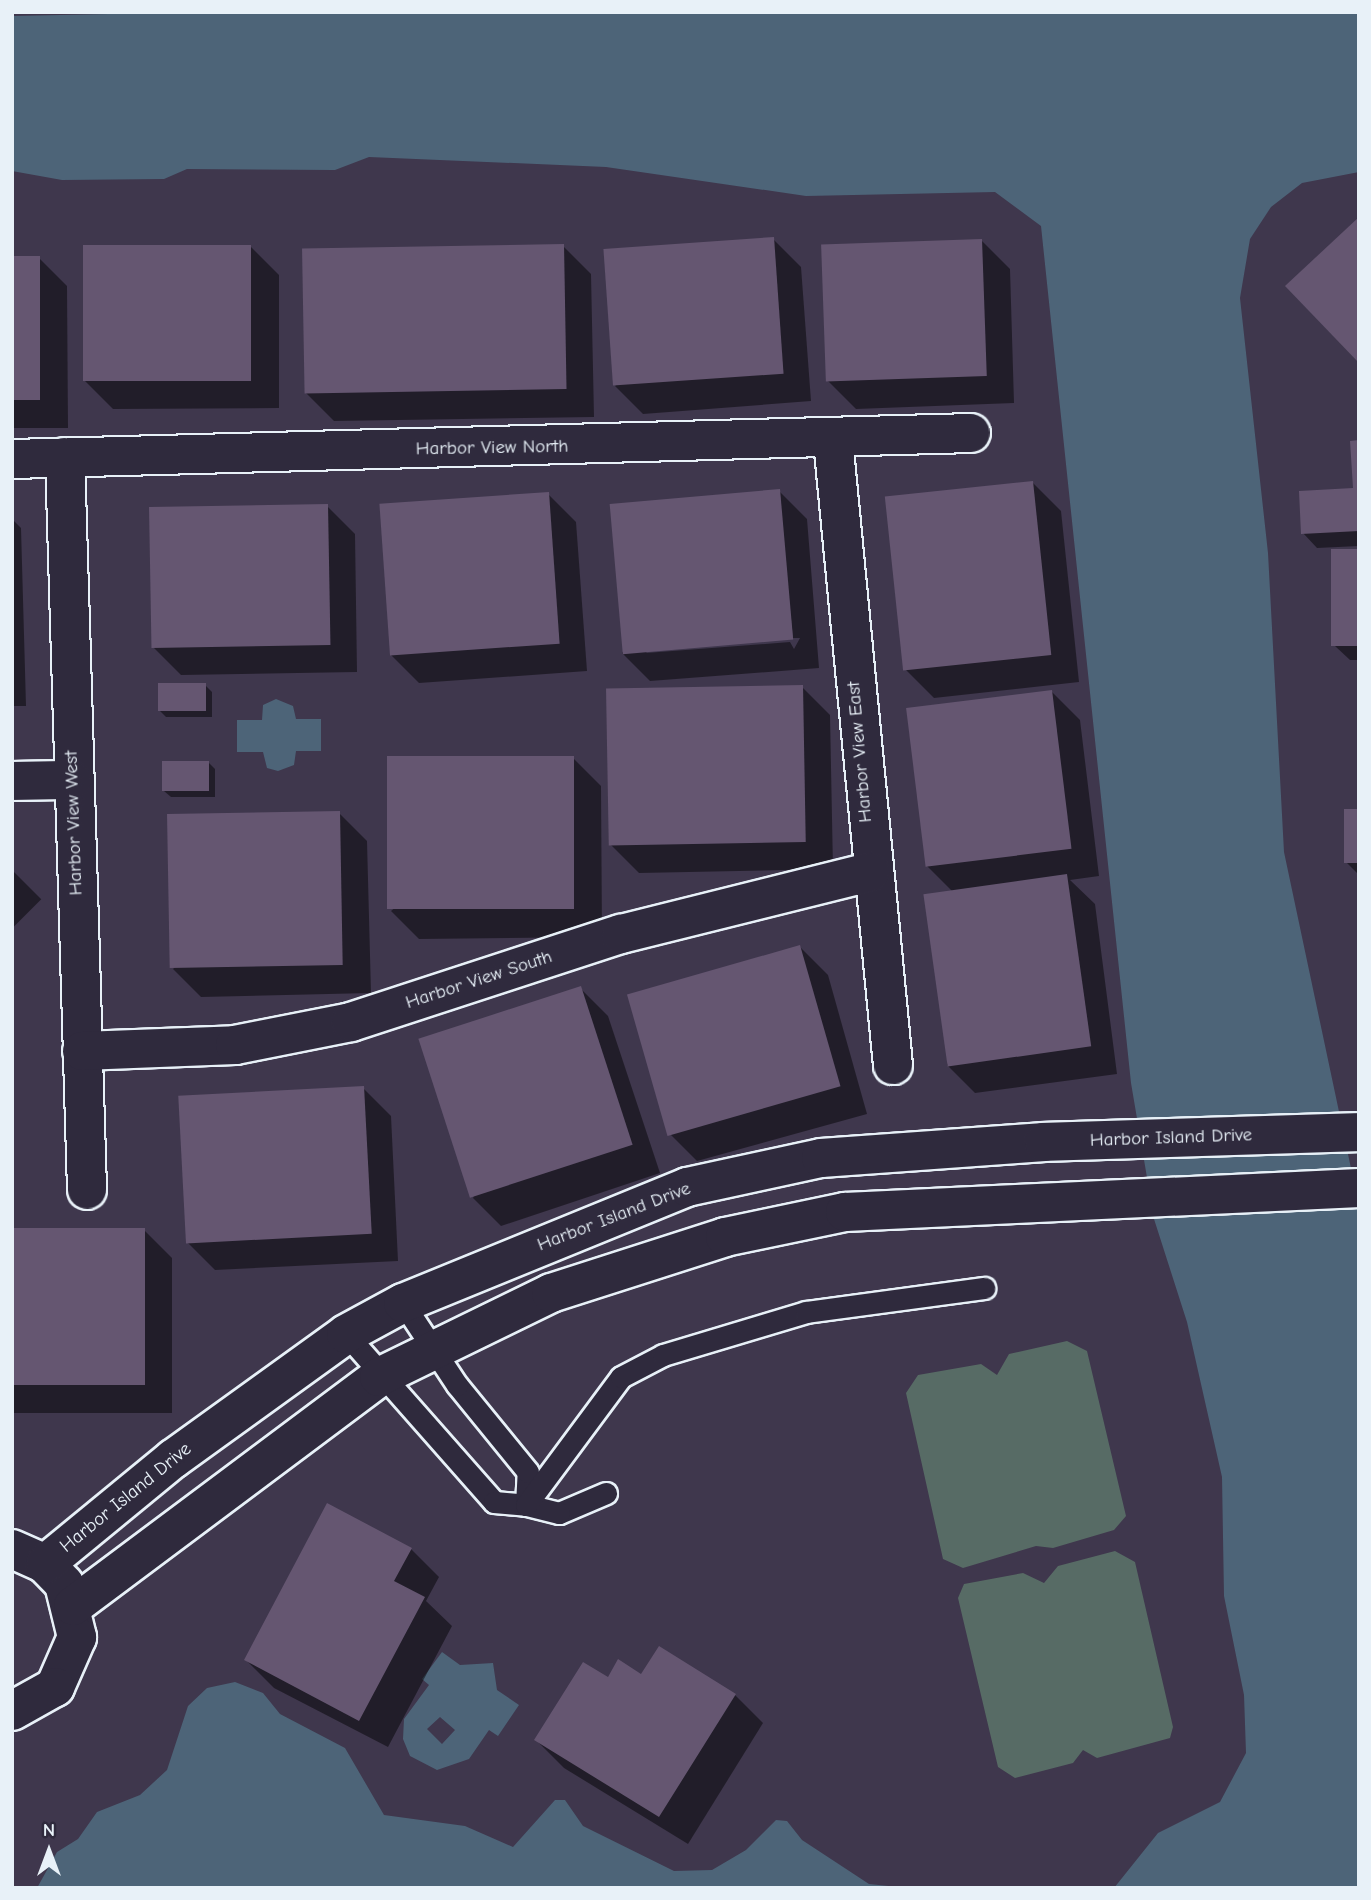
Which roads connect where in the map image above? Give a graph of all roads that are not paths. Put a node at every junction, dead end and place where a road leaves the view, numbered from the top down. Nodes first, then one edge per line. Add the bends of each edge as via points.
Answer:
1 (971, 433) dead end
2 (833, 440) junction
3 (65, 457) junction
4 (12, 459) edge
5 (72, 780) junction
6 (12, 781) edge
7 (870, 872) junction
8 (82, 1051) junction
9 (893, 1065) dead end
10 (1359, 1132) edge
11 (1359, 1188) edge
12 (87, 1189) dead end
13 (984, 1288) dead end
14 (403, 1303) junction
15 (346, 1334) junction
16 (432, 1346) junction
17 (379, 1377) junction
18 (606, 1493) dead end
19 (526, 1505) junction
20 (29, 1556) edge
21 (73, 1606) junction
22 (12, 1711) edge

1 - 2 street, Harbor View North
2 - 3 street, Harbor View North
2 - 7 street, Harbor View East
3 - 4 street, Harbor View North
3 - 5 street, Harbor View West
5 - 6 street
5 - 8 street, Harbor View West
7 - 8 street, Harbor View South via 621,934 351,1022 235,1045
7 - 9 street, Harbor View East
8 - 12 street, Harbor View West
10 - 14 street, Harbor Island Drive via 1044,1142 821,1158 687,1187
11 - 16 street via 845,1212 725,1237 551,1293
13 - 19 lane via 806,1312 663,1355 621,1377
14 - 15 street, Harbor Island Drive
14 - 16 lane
15 - 17 lane
15 - 20 street, Harbor Island Drive
16 - 17 street
16 - 19 lane via 527,1472
17 - 19 lane via 494,1502
17 - 21 street
18 - 19 lane via 559,1513
20 - 21 street
21 - 22 street via 77,1637 70,1664 55,1687

